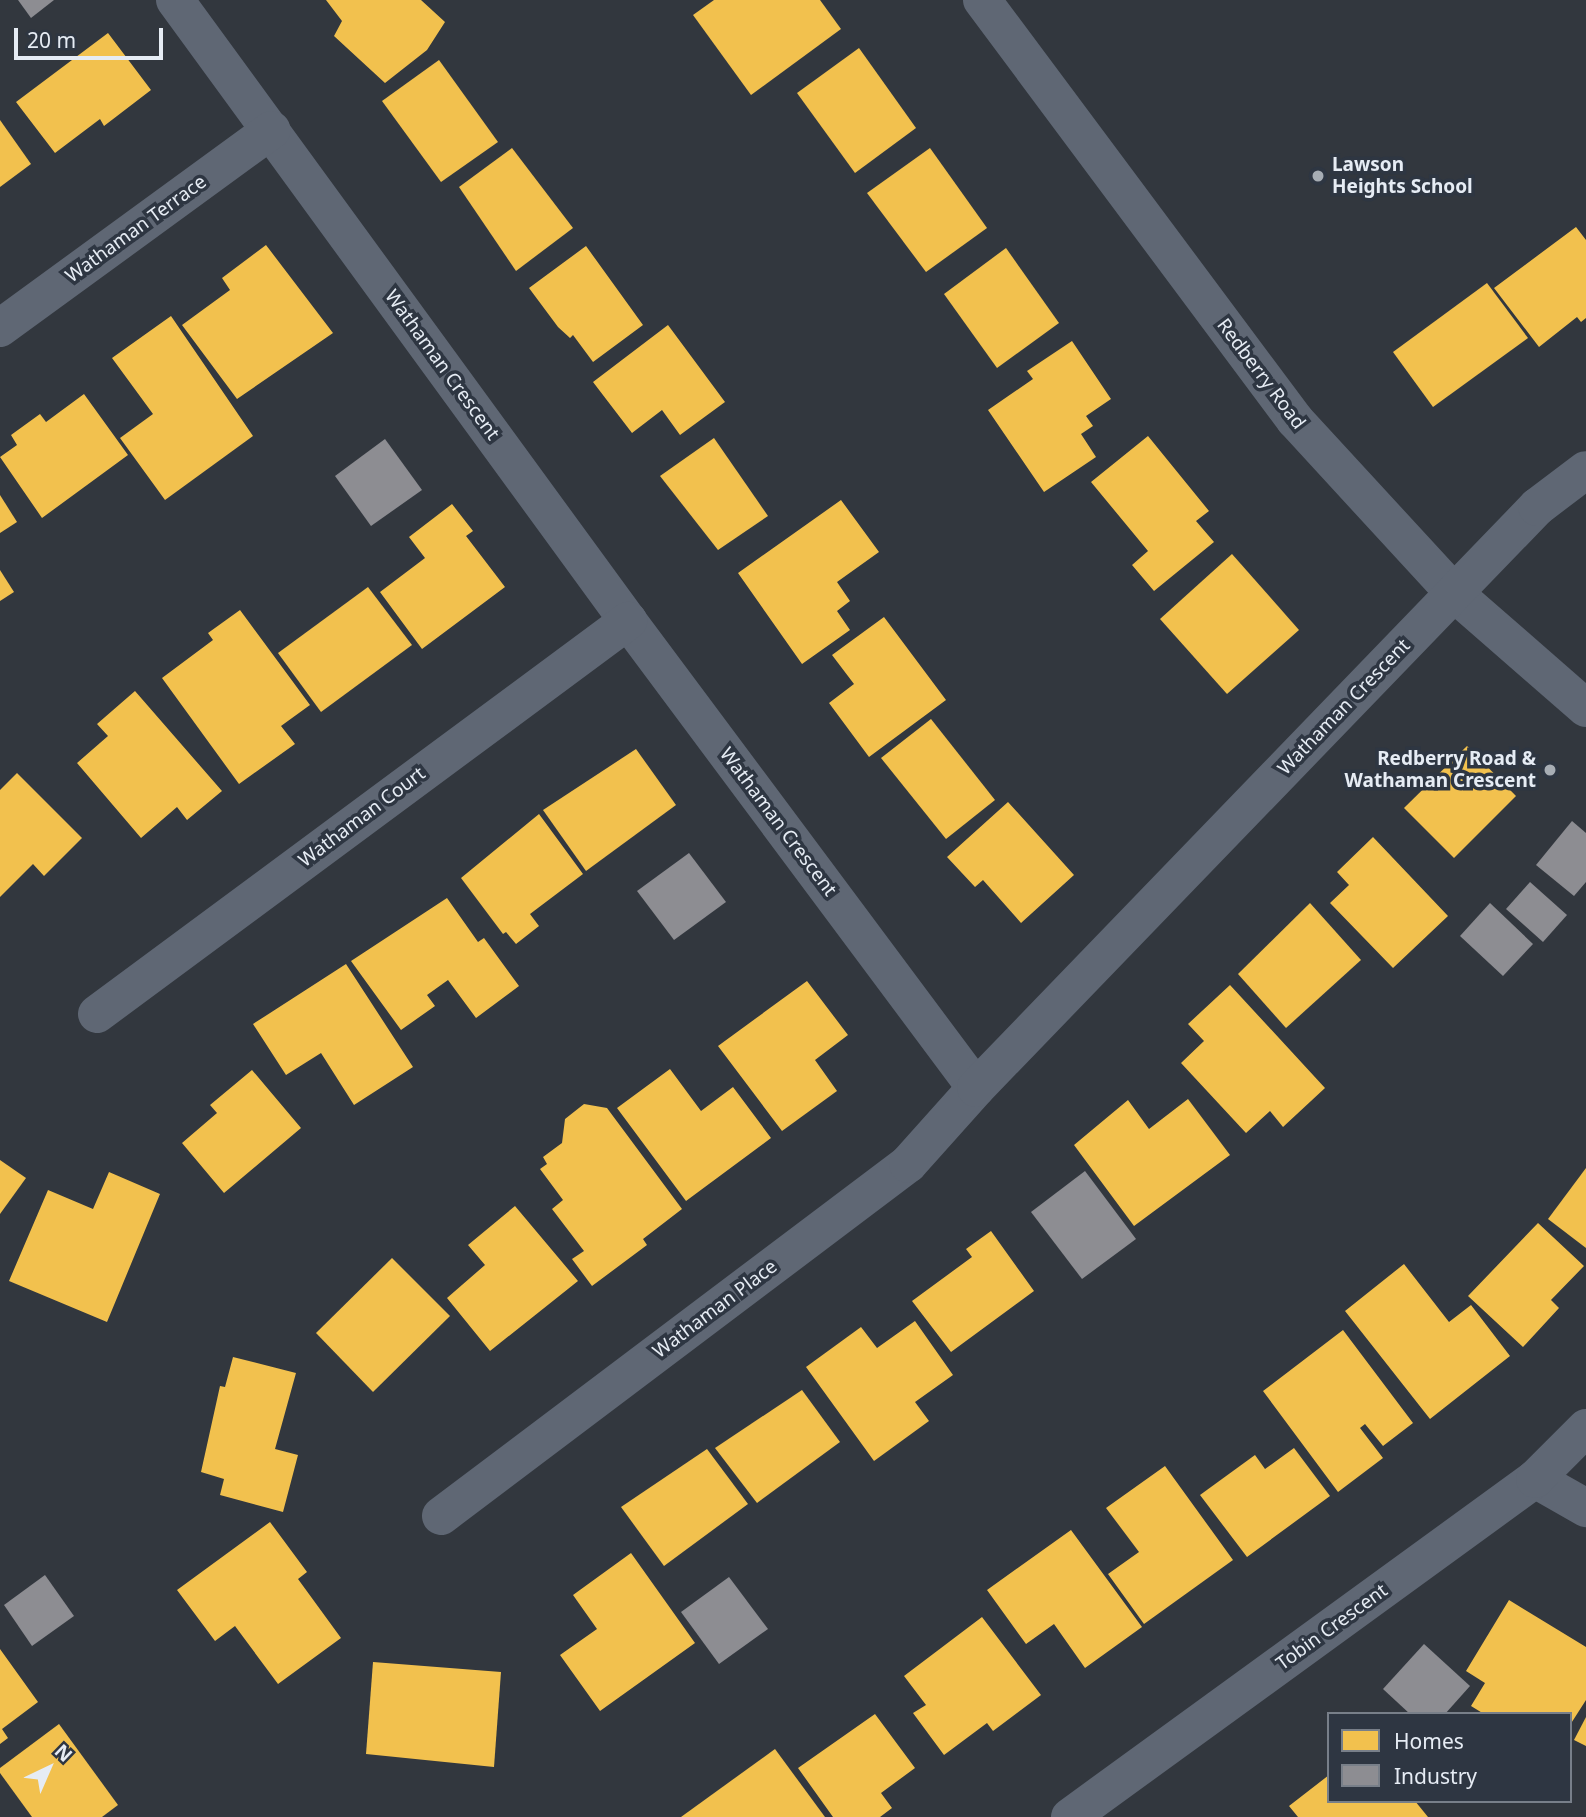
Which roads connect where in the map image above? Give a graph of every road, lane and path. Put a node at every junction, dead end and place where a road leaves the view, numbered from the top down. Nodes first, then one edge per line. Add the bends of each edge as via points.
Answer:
1 (175, 0) edge
2 (982, 0) edge
3 (272, 130) junction
4 (0, 328) edge
5 (1586, 470) edge
6 (1454, 593) junction
7 (628, 621) junction
8 (1586, 708) edge
9 (97, 1014) dead end
10 (976, 1088) junction
11 (1586, 1428) edge
12 (1535, 1479) junction
13 (1586, 1508) edge
14 (441, 1516) dead end
15 (1070, 1817) edge

1 - 3 street, Wathaman Crescent
2 - 6 street, Redberry Road via 1295,420
3 - 4 street, Wathaman Terrace
3 - 7 street, Wathaman Crescent
5 - 6 street, Wathaman Crescent via 1537,507
6 - 8 street, Redberry Road
6 - 10 street, Wathaman Crescent
7 - 9 street, Wathaman Court
7 - 10 street, Wathaman Crescent
10 - 14 street, Wathaman Place via 908,1164
11 - 12 street, Tobin Crescent
12 - 13 street
12 - 15 street, Tobin Crescent

